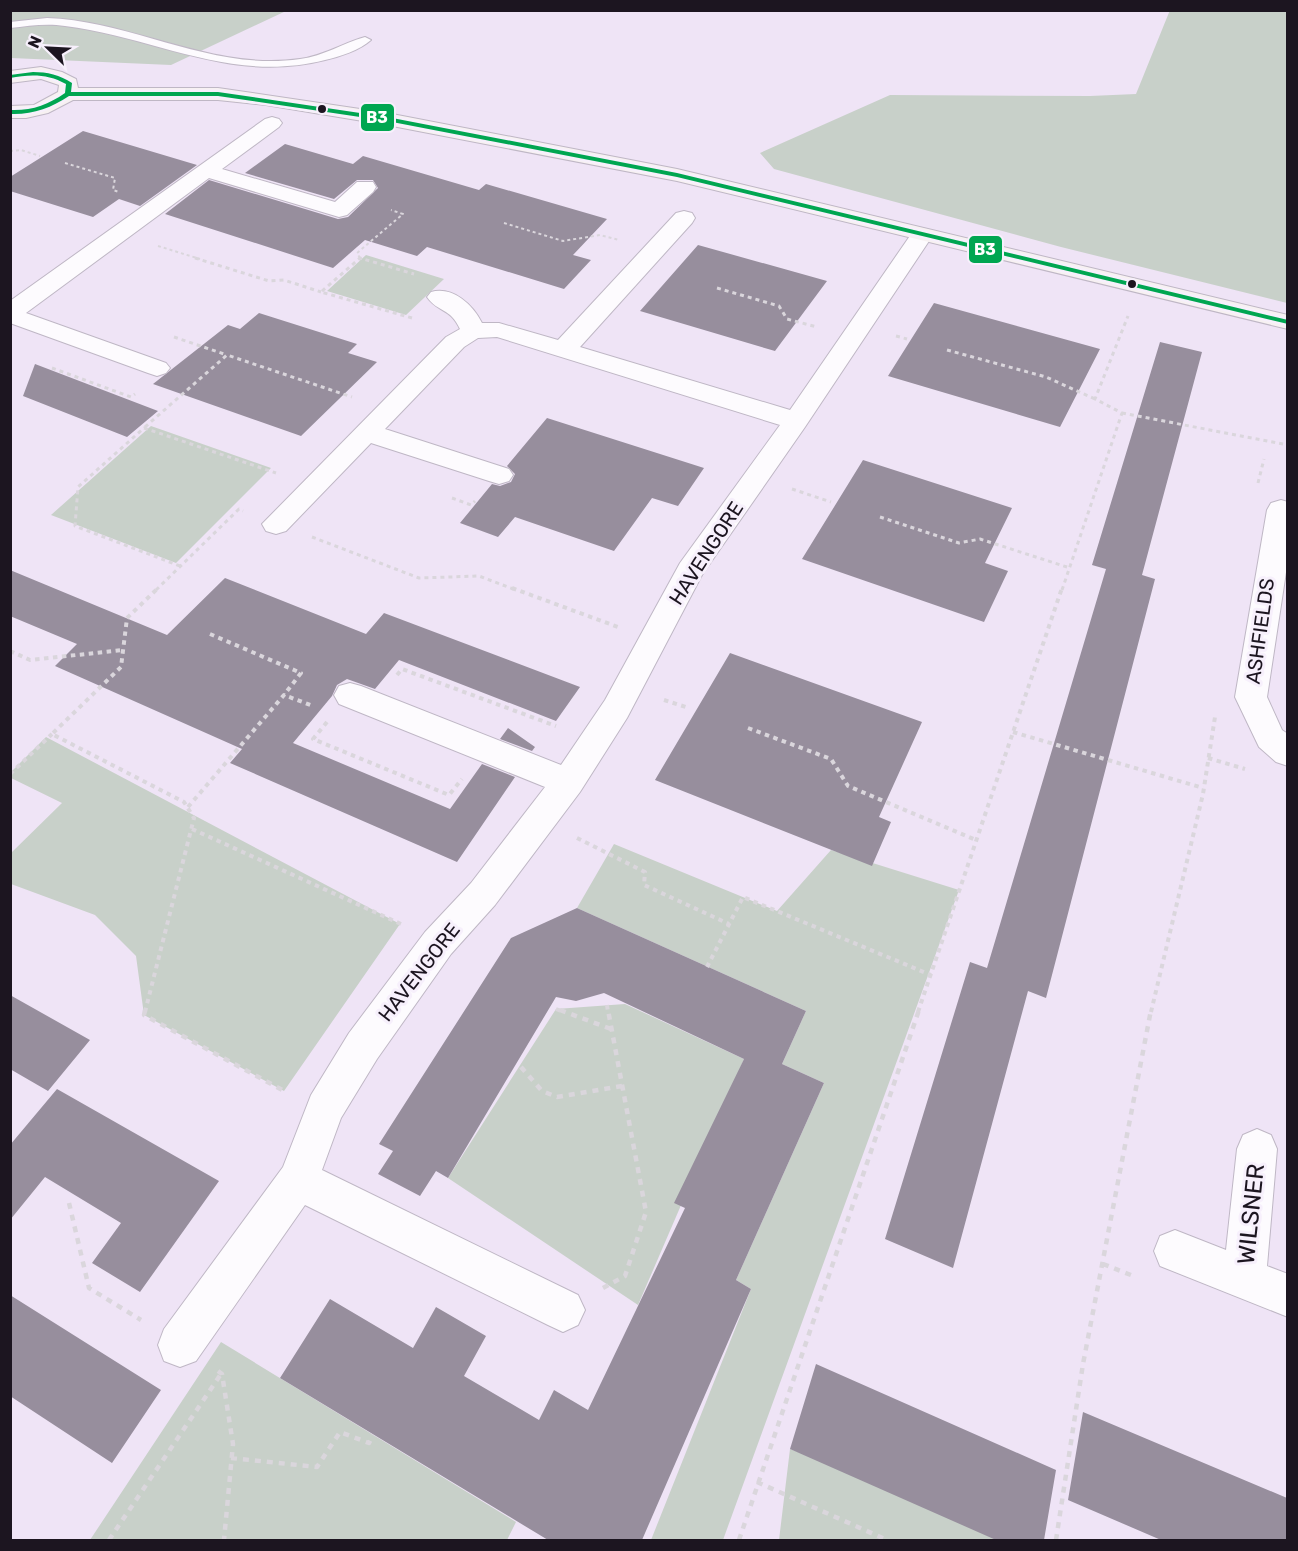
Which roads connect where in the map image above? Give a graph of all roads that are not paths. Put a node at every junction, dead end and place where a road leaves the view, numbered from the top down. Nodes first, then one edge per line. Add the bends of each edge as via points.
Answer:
1 (10, 25) edge
2 (364, 40) dead end
3 (11, 76) edge
4 (68, 94) junction
5 (10, 112) edge
6 (272, 123) dead end
7 (207, 171) junction
8 (365, 187) dead end
9 (684, 218) dead end
10 (922, 235) junction
11 (439, 297) dead end
12 (10, 314) edge
13 (1287, 322) edge
14 (473, 331) junction
15 (563, 350) junction
16 (157, 368) dead end
17 (796, 421) junction
18 (369, 433) junction
19 (498, 475) road end
20 (276, 524) road end
21 (1281, 527) edge
22 (337, 703) road end
23 (1287, 753) edge
24 (568, 782) junction
25 (1257, 1149) dead end
26 (298, 1180) junction
27 (1175, 1251) dead end
28 (1244, 1279) junction
29 (1287, 1296) edge
30 (563, 1310) road end
31 (180, 1346) dead end

1 - 2 lane via 61,22 274,67 341,54
3 - 4 street via 57,75 69,83
4 - 5 street via 38,110
4 - 10 street via 185,93 279,101 677,175
6 - 7 street
7 - 8 street via 339,210
7 - 12 street
9 - 15 street
10 - 13 street
10 - 17 street, HAVENGORE
11 - 14 street via 464,311
12 - 16 street
14 - 15 street via 499,330
14 - 18 street via 455,342
15 - 17 street
17 - 24 street, HAVENGORE via 690,570 616,709
18 - 19 street
18 - 20 street
21 - 23 street, ASHFIELDS via 1251,697 1270,738
22 - 24 street
24 - 26 street, HAVENGORE via 483,894 438,943 363,1046 325,1108
25 - 28 street, WILSNER
26 - 30 street
26 - 31 street, HAVENGORE
27 - 28 street, WILSNER
28 - 29 street, WILSNER

